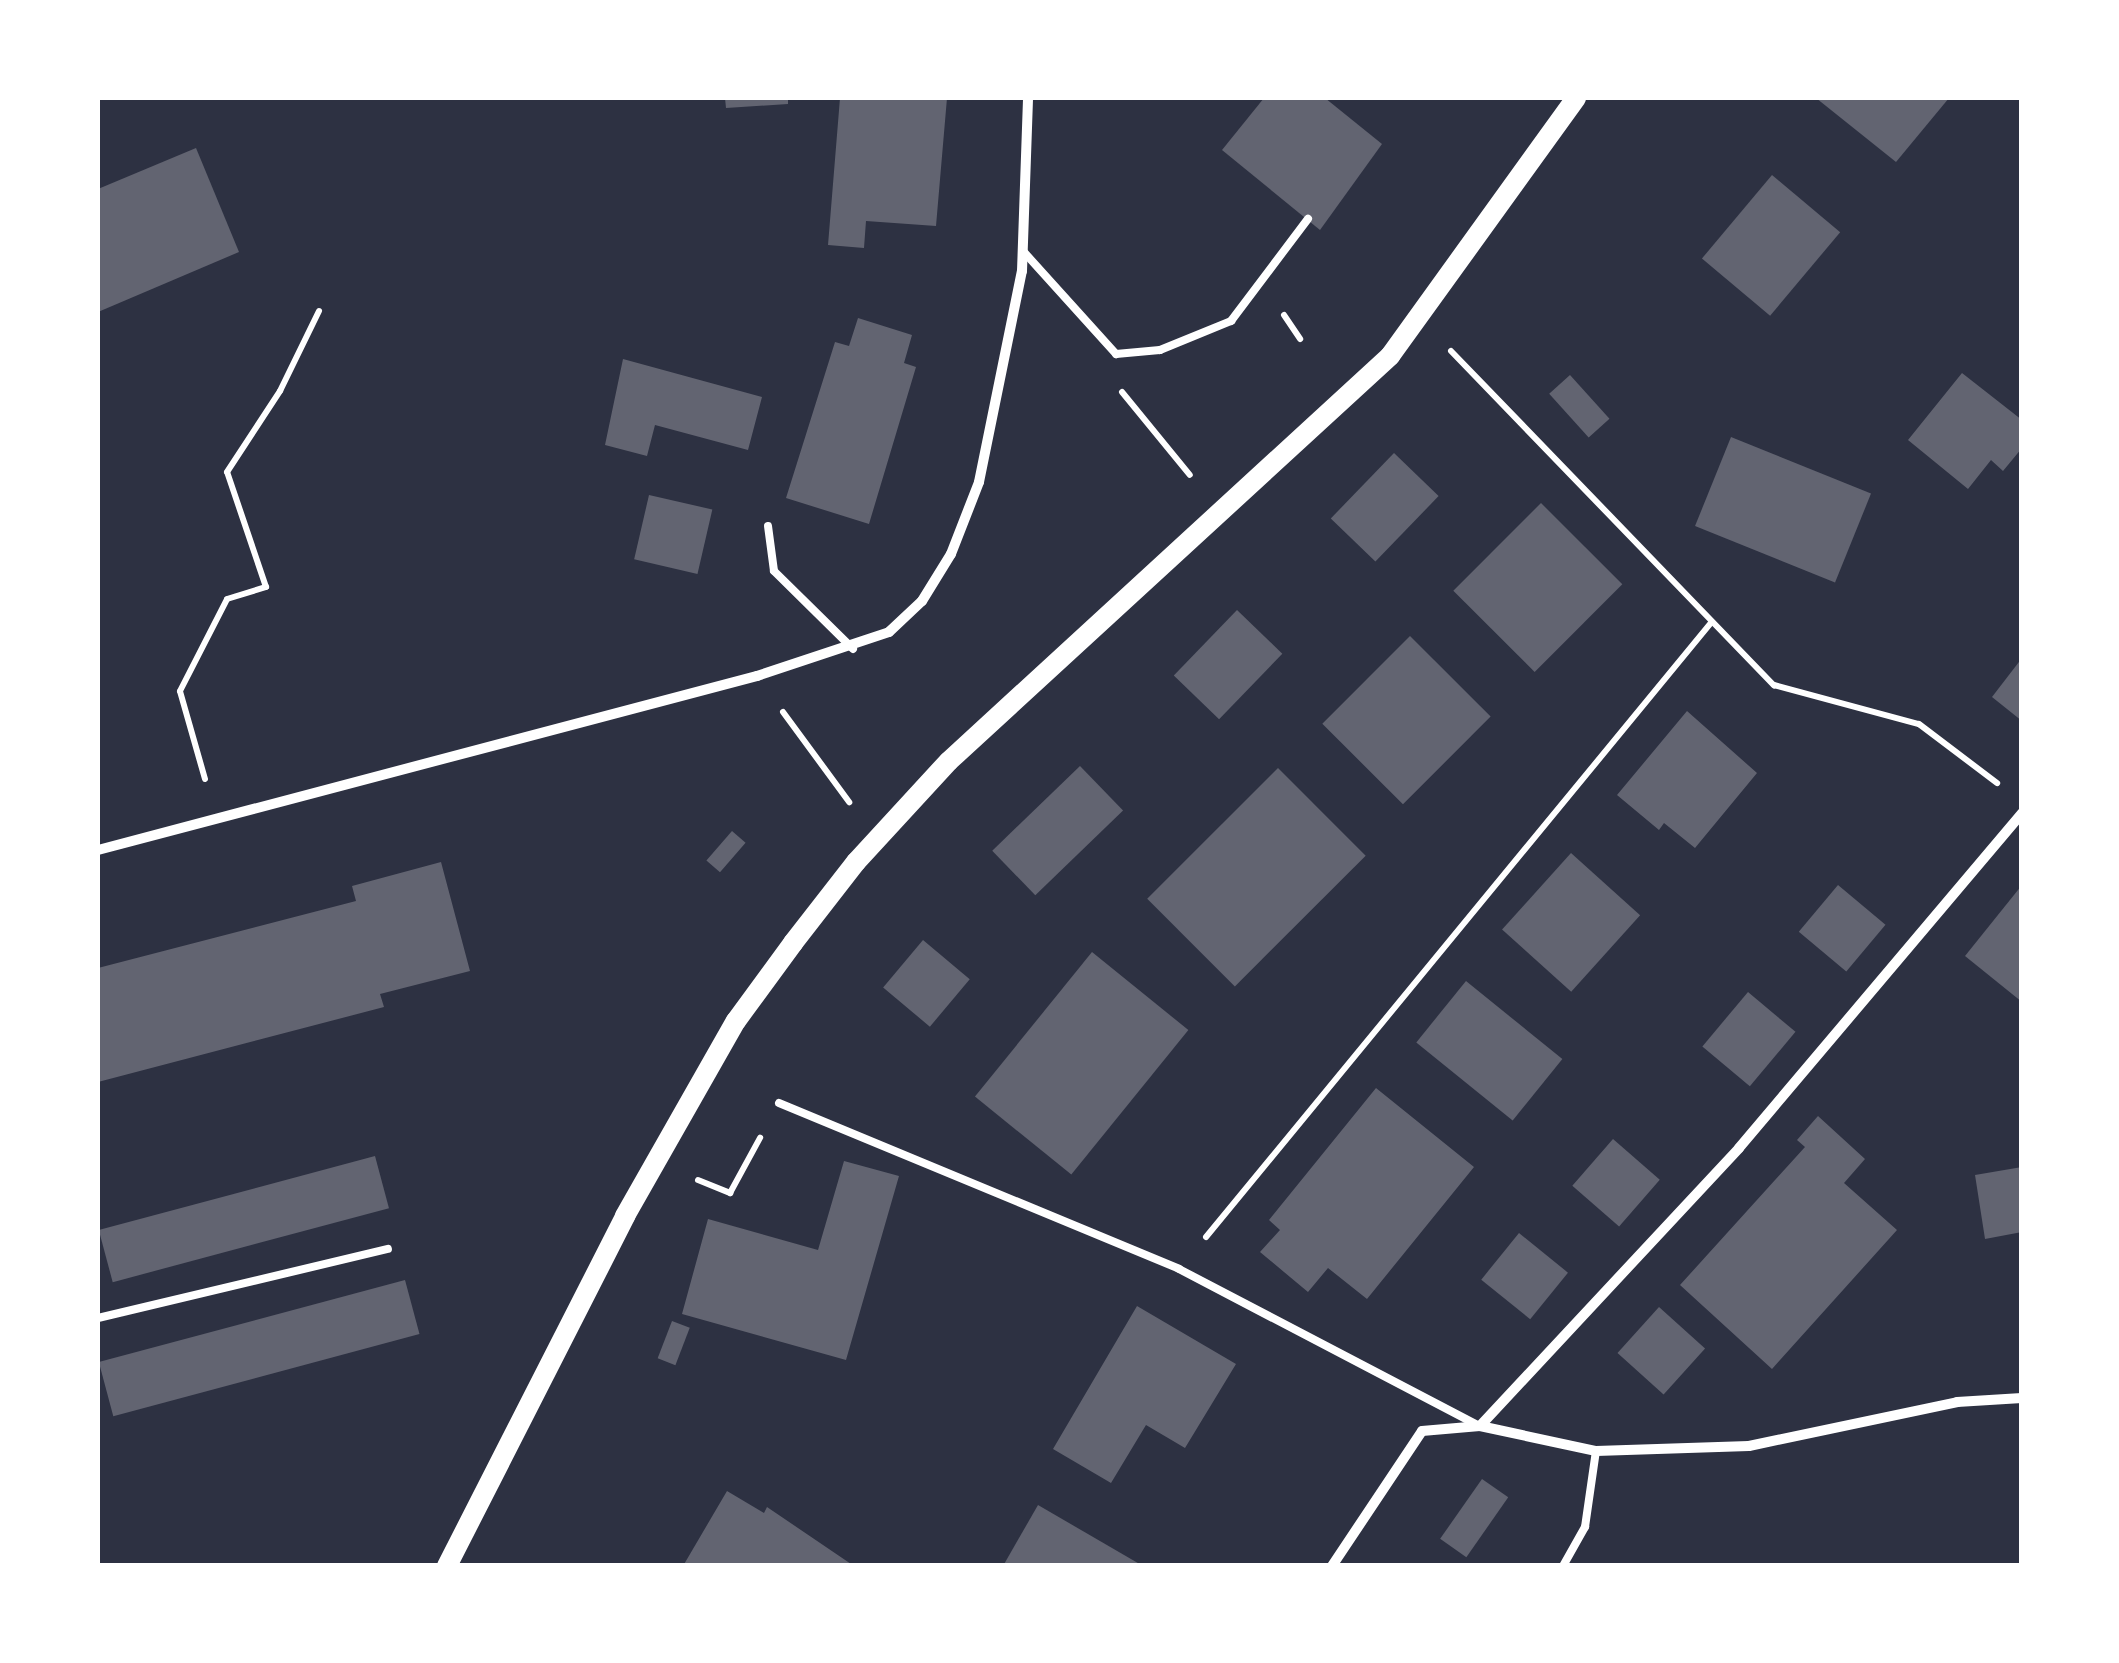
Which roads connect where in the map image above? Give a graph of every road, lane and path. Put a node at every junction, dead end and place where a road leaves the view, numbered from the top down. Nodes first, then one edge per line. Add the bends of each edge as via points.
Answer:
1 (1028, 98) edge
2 (1576, 98) edge
3 (1308, 220) dead end
4 (1023, 251) junction
5 (318, 311) dead end
6 (1421, 321) junction
7 (1142, 416) dead end
8 (1155, 432) dead end
9 (768, 526) dead end
10 (1710, 624) junction
11 (853, 649) junction
12 (757, 676) junction
13 (2007, 791) dead end
14 (2022, 813) edge
15 (217, 818) junction
16 (876, 840) junction
17 (98, 850) edge
18 (779, 1102) joint
19 (655, 1163) junction
20 (388, 1249) dead end
21 (1179, 1269) junction
22 (98, 1318) edge
23 (2022, 1398) edge
24 (1480, 1426) junction
25 (1596, 1451) junction
26 (447, 1566) edge
27 (1332, 1566) edge
28 (1563, 1566) edge

1 - 4 street
2 - 6 main road
3 - 4 lane via 1231,321 1160,350 1116,354
4 - 11 street via 978,482 951,554 922,601 889,632
5 - 15 path via 280,391 227,472 266,586 227,599 180,691
6 - 10 path
6 - 16 main road via 1309,435 1051,663
7 - 8 path
9 - 11 lane via 774,571
10 - 13 path via 1774,685 1919,724
10 - 21 path
11 - 12 street
12 - 15 street
12 - 16 path
14 - 24 street via 1739,1148
15 - 17 street
16 - 19 main road via 736,1021
18 - 19 path via 730,1193
18 - 21 lane
19 - 26 main road
20 - 22 lane
21 - 24 lane
23 - 25 street via 1957,1402 1749,1446
24 - 25 street
24 - 27 street via 1422,1432
25 - 28 lane via 1584,1527

